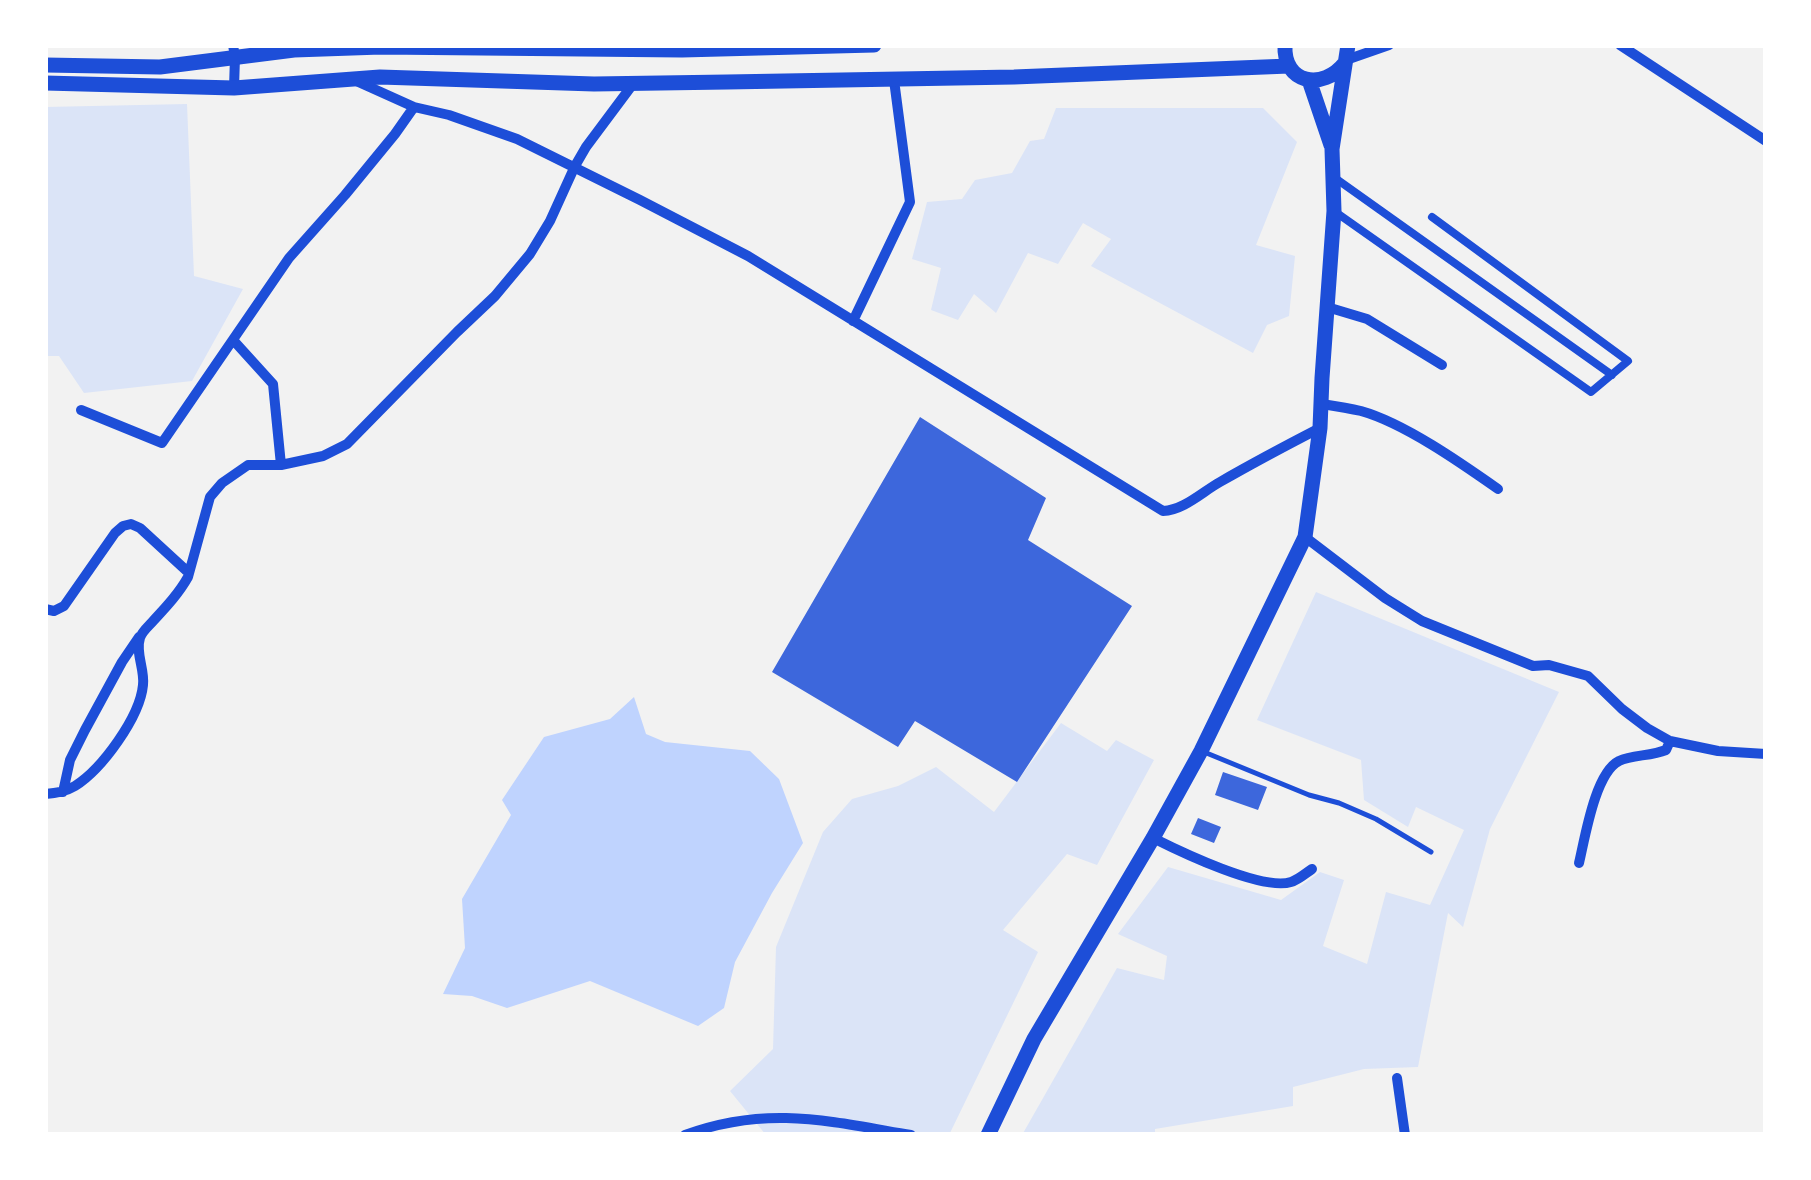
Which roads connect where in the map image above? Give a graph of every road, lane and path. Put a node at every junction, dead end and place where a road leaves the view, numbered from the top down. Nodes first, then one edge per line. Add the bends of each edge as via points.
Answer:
1 (874, 45) edge
2 (1285, 45) edge
3 (1389, 45) edge
4 (1620, 45) edge
5 (234, 51) edge
6 (1347, 56) edge
7 (45, 65) edge
8 (1289, 66) junction
9 (349, 78) junction
10 (894, 80) junction
11 (1309, 80) junction
12 (45, 83) edge
13 (634, 83) junction
14 (234, 88) junction
15 (414, 107) junction
16 (1766, 141) edge
17 (1332, 149) junction
18 (574, 166) junction
19 (1332, 176) junction
20 (1334, 211) junction
21 (1432, 217) dead end
22 (1327, 307) junction
23 (853, 321) junction
24 (234, 341) junction
25 (1442, 365) dead end
26 (1612, 374) junction
27 (1322, 404) junction
28 (80, 410) dead end
29 (1320, 428) junction
30 (281, 465) junction
31 (1498, 489) dead end
32 (1305, 536) junction
33 (189, 574) junction
34 (45, 609) edge
35 (141, 636) junction
36 (1670, 741) junction
37 (1201, 751) junction
38 (1766, 754) edge
39 (63, 792) junction
40 (45, 794) edge
41 (1153, 838) junction
42 (1431, 852) dead end
43 (1579, 863) dead end
44 (1312, 869) dead end
45 (1397, 1078) dead end
46 (685, 1135) edge
47 (911, 1135) edge
48 (988, 1135) edge
49 (1405, 1135) edge

1 - 5 main road
2 - 8 main road
3 - 6 street
4 - 16 street
5 - 7 main road via 160,67
5 - 14 street
6 - 11 main road via 1336,74
6 - 17 main road
8 - 10 main road
8 - 11 main road
9 - 13 main road
9 - 14 main road
9 - 15 street
10 - 13 main road
10 - 23 street via 910,202
11 - 17 main road
12 - 14 main road
13 - 18 street
15 - 18 street via 483,126
15 - 24 street via 289,258
17 - 19 main road
18 - 23 street via 748,256
18 - 30 street via 540,239 495,296 347,444
19 - 20 main road
19 - 26 street
20 - 22 main road
20 - 26 street via 1591,392
21 - 26 street via 1628,361
22 - 25 street via 1367,319
22 - 27 main road
23 - 29 street via 1163,511
24 - 28 street via 162,443
24 - 30 street via 273,384
27 - 29 main road
27 - 31 street via 1395,426
29 - 32 main road
30 - 33 street via 248,465 210,497
32 - 36 street via 1422,621 1533,666 1588,676
32 - 37 main road
33 - 34 street via 131,524 115,533 64,606
33 - 35 street
35 - 39 street via 70,760
35 - 39 street via 140,700 110,752
36 - 38 street
36 - 43 street via 1666,750 1619,762 1604,776
37 - 41 main road
37 - 42 lane via 1376,819
39 - 40 street
41 - 44 street via 1272,883 1291,882
41 - 48 main road via 1034,1039
45 - 49 street
46 - 47 street via 784,1116

